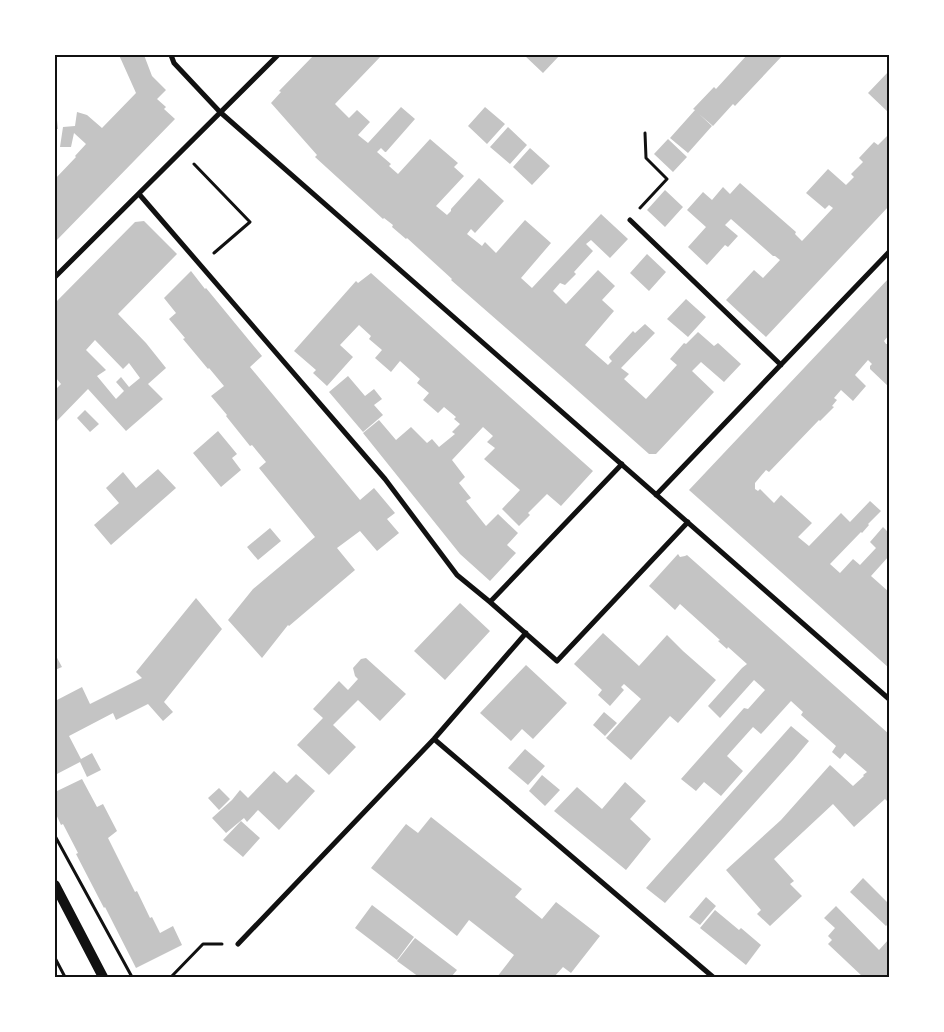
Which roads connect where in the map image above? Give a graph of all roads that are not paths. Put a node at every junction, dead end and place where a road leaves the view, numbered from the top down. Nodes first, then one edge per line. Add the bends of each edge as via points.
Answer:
1 (171, 55) edge
2 (278, 55) edge
3 (220, 112) junction
4 (139, 194) junction
5 (630, 220) road end
6 (889, 252) edge
7 (55, 277) edge
8 (781, 365) junction
9 (622, 464) junction
10 (656, 495) junction
11 (688, 522) junction
12 (490, 602) junction
13 (526, 633) junction
14 (889, 699) edge
15 (434, 739) junction
16 (55, 885) edge
17 (238, 944) road end
18 (103, 977) edge
19 (713, 977) edge

1 - 3 street via 174,63
2 - 3 street
3 - 4 street
3 - 9 street
4 - 7 street
4 - 12 street via 385,479 457,575
5 - 8 street
6 - 8 street
8 - 10 street
9 - 10 street
9 - 12 street
10 - 11 street
11 - 13 street via 557,661
11 - 14 street
12 - 13 street
13 - 15 street
15 - 17 street
15 - 19 street
16 - 18 main road

